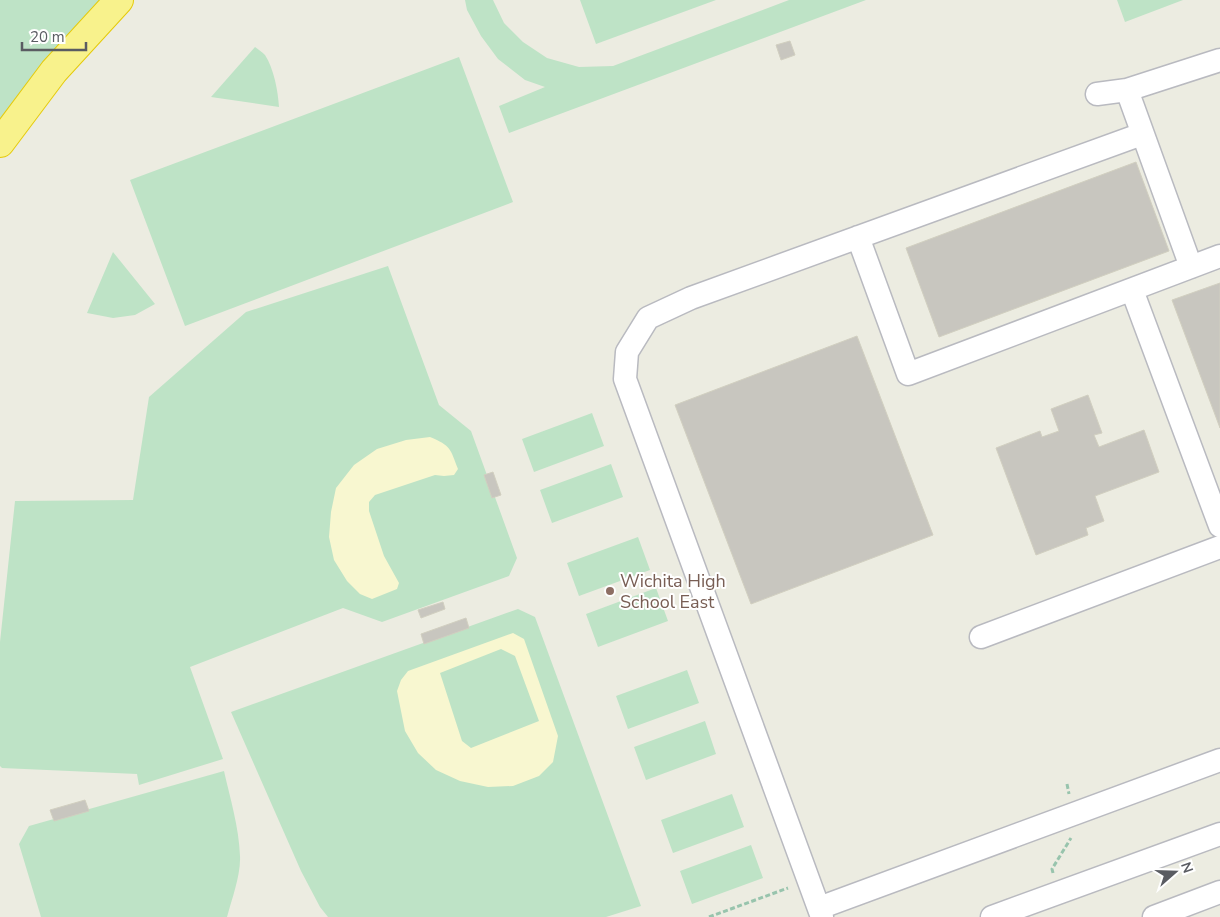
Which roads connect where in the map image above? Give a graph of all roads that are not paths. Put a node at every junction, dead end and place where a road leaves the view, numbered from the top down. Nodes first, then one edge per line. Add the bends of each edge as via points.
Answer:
1 (119, 0) edge
2 (1220, 60) edge
3 (1127, 90) junction
4 (1097, 94) dead end
5 (1142, 134) junction
6 (0, 143) edge
7 (858, 237) junction
8 (1220, 256) edge
9 (1191, 267) junction
10 (1132, 290) junction
11 (1220, 526) edge
12 (1220, 547) edge
13 (981, 637) dead end
14 (1220, 760) edge
15 (1220, 834) edge
16 (1220, 892) edge
17 (820, 912) edge
18 (992, 917) edge
19 (1154, 917) edge

1 - 6 highway via 54,71
2 - 3 street
3 - 4 street
3 - 5 street
5 - 7 street
5 - 9 street
7 - 10 street via 908,374
7 - 17 street via 691,298 648,318 627,352 624,379
8 - 9 street
9 - 10 street
10 - 11 street
12 - 13 street
14 - 17 street
15 - 18 street
16 - 19 street

